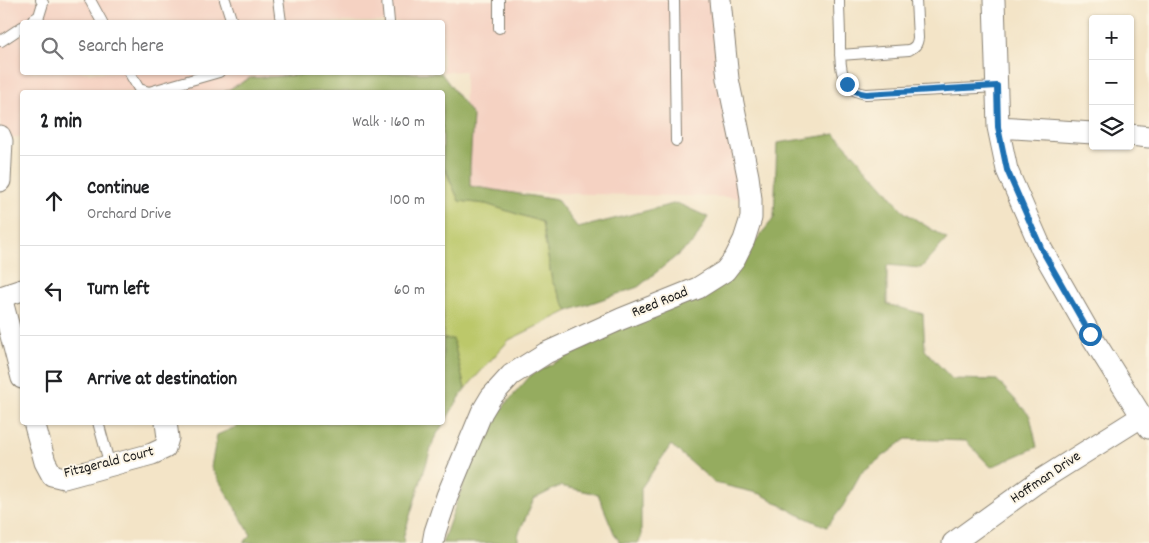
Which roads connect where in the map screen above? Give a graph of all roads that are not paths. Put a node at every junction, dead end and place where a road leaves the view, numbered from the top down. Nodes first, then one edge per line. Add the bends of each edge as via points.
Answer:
1 (42, 0) edge
2 (90, 0) edge
3 (225, 0) edge
4 (278, 0) edge
5 (387, 0) edge
6 (499, 0) edge
7 (674, 0) edge
8 (720, 0) edge
9 (839, 0) edge
10 (916, 0) edge
11 (994, 0) edge
12 (33, 20) edge
13 (101, 20) edge
14 (231, 20) edge
15 (281, 20) edge
16 (389, 20) edge
17 (20, 28) edge
18 (499, 28) dead end
19 (1, 41) dead end
20 (840, 55) junction
21 (131, 75) edge
22 (208, 75) edge
23 (997, 86) junction
24 (142, 90) edge
25 (156, 90) edge
26 (998, 127) junction
27 (1089, 133) edge
28 (1134, 135) edge
29 (0, 136) edge
30 (1149, 137) edge
31 (676, 141) dead end
32 (0, 181) edge
33 (20, 290) edge
34 (0, 295) edge
35 (20, 370) edge
36 (1145, 423) edge
37 (35, 425) edge
38 (99, 425) edge
39 (166, 425) edge
40 (110, 466) junction
41 (434, 543) edge
42 (953, 543) edge

1 - 12 lane via 39,16
2 - 13 lane
3 - 14 lane
4 - 15 lane
5 - 16 lane
6 - 18 lane
7 - 31 lane
8 - 41 street, Reed Road via 728,79 751,199 751,218 735,258 725,271 698,288 554,349 511,375 491,396 482,412 446,496
9 - 20 lane
10 - 20 lane via 918,38 914,48
11 - 23 street
17 - 19 lane
20 - 23 lane via 847,84 859,93
21 - 24 lane
22 - 25 lane
23 - 26 street
26 - 27 street
26 - 36 street via 1007,170 1042,250
28 - 30 street
29 - 32 street
33 - 34 street
34 - 35 street
36 - 42 street, Hoffman Drive via 1036,483
37 - 40 street, Fitzgerald Court via 52,475 64,478
38 - 40 lane
39 - 40 street, Fitzgerald Court via 165,448

